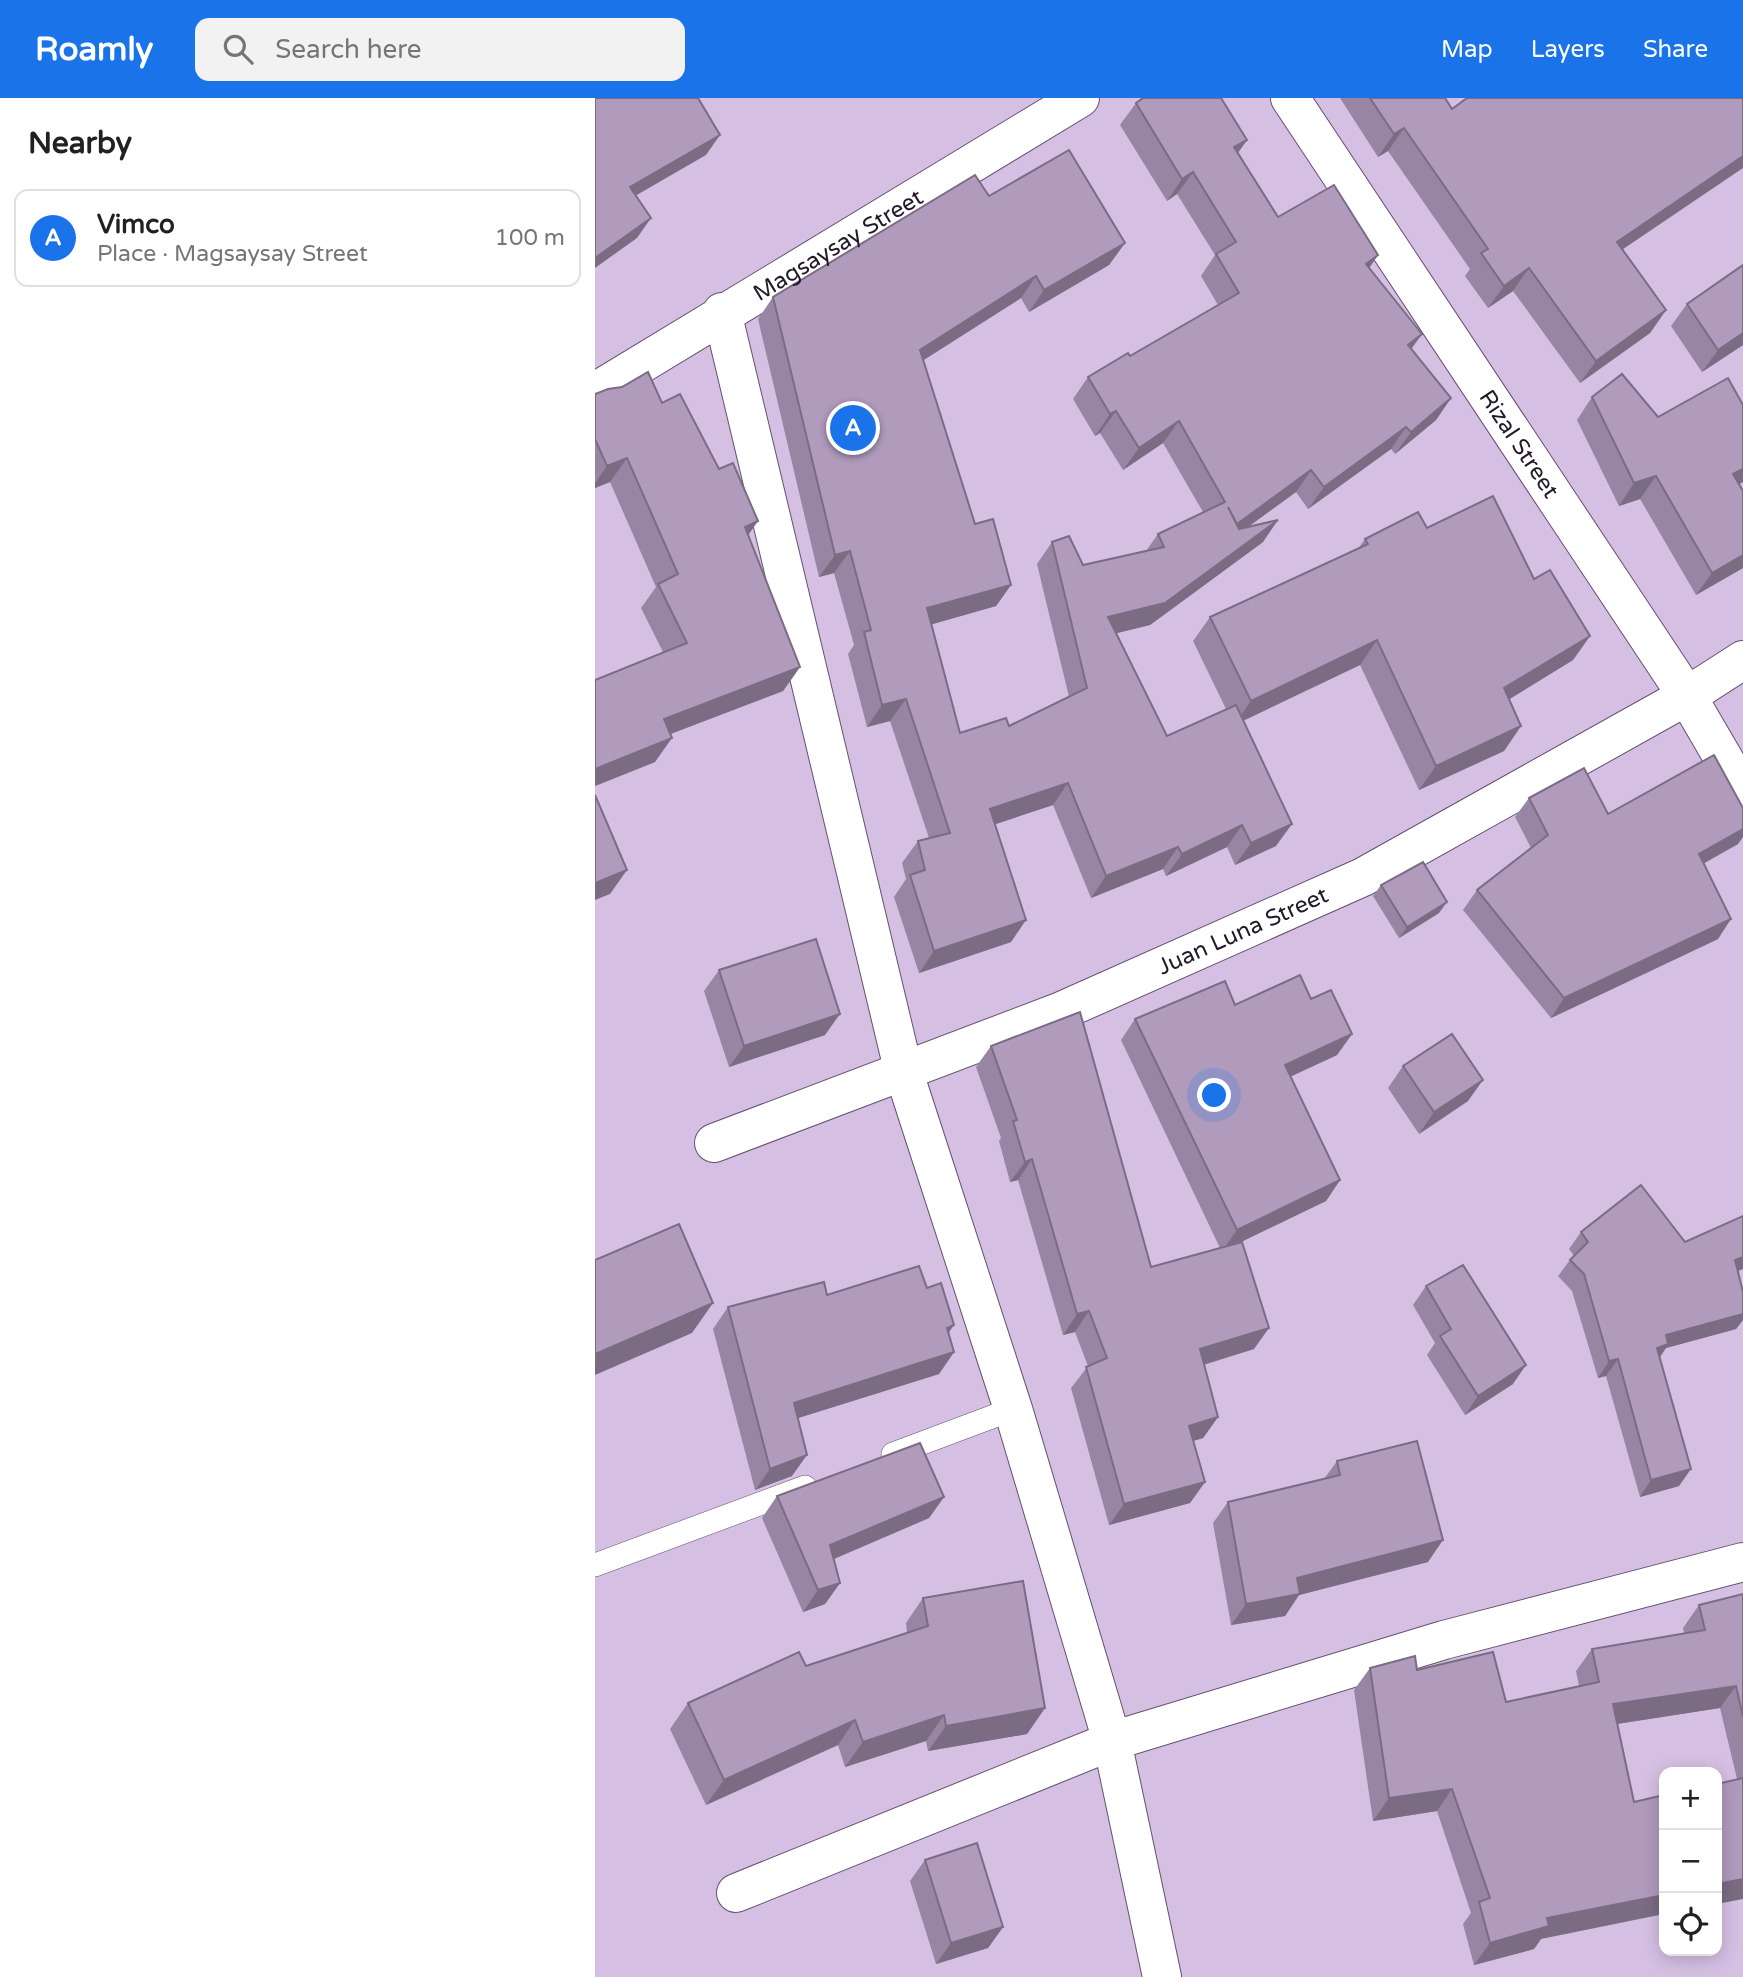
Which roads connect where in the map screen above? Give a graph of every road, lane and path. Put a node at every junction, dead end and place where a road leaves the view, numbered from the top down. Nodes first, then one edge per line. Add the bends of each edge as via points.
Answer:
1 (1080, 98) edge
2 (1290, 98) edge
3 (722, 312) junction
4 (595, 392) edge
5 (1743, 660) edge
6 (1687, 696) junction
7 (1743, 792) edge
8 (904, 1073) junction
9 (714, 1143) dead end
10 (1013, 1409) junction
11 (870, 1462) edge
12 (830, 1477) edge
13 (1743, 1562) edge
14 (595, 1565) edge
15 (1112, 1741) junction
16 (736, 1893) dead end
17 (1162, 1977) edge

1 - 3 street, Magsaysay Street
2 - 6 street, Rizal Street
3 - 4 street, Magsaysay Street
3 - 8 street
5 - 6 street, Juan Luna Street
6 - 7 street, Rizal Street
6 - 8 street, Juan Luna Street via 1363,877 1059,1012
8 - 9 street, Juan Luna Street
8 - 10 street
10 - 11 lane
10 - 15 street
12 - 14 lane
13 - 15 street via 1444,1640
15 - 16 street
15 - 17 street

